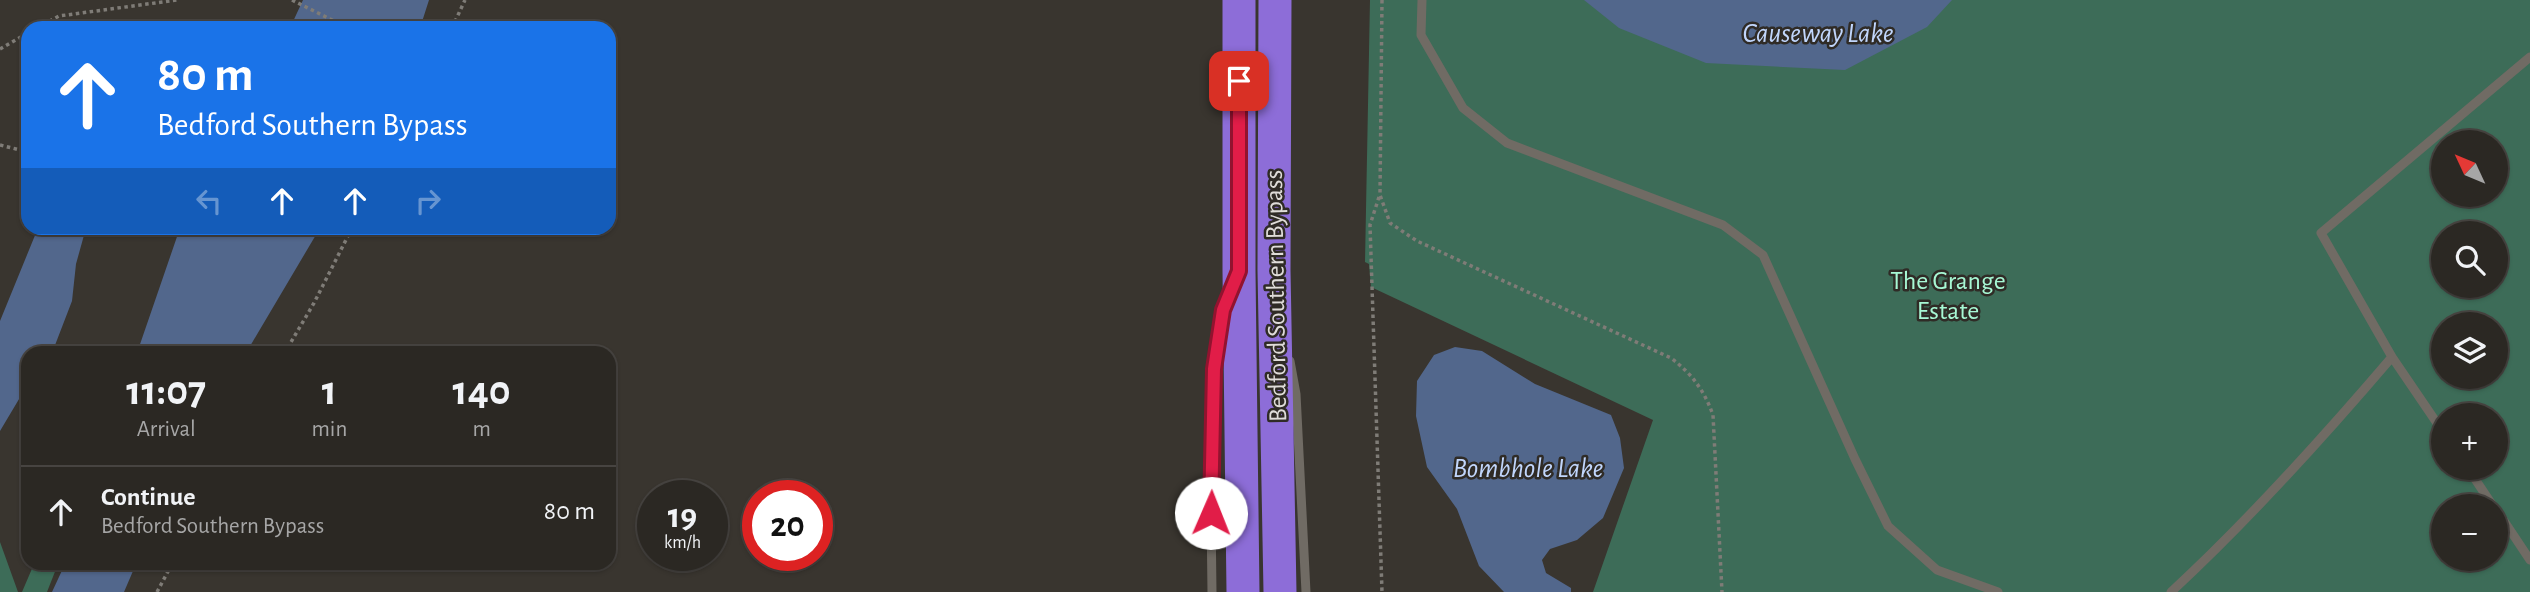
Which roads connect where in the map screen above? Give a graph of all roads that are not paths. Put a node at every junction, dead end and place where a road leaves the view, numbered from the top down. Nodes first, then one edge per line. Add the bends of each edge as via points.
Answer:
1 (1239, 0) edge
2 (1275, 0) edge
3 (1422, 0) edge
4 (2530, 57) edge
5 (1274, 270) junction
6 (1239, 271) junction
7 (1286, 339) dead end
8 (1289, 352) dead end
9 (2392, 357) junction
10 (2431, 414) edge
11 (2508, 528) edge
12 (2530, 560) edge
13 (1212, 592) edge
14 (1243, 592) edge
15 (1280, 592) edge
16 (1306, 592) edge
17 (1998, 592) edge
18 (2171, 592) edge

1 - 6 highway, Bedford Southern Bypass
2 - 5 highway, Bedford Southern Bypass
3 - 17 lane via 1421,35 1463,108 1507,143 1723,225 1763,255 1888,526 1937,570
4 - 9 lane via 2322,233
5 - 7 lane
5 - 15 highway, Bedford Southern Bypass
6 - 13 lane via 1223,310 1214,369
6 - 14 highway, Bedford Southern Bypass
8 - 16 lane via 1296,394
9 - 10 lane
9 - 18 lane via 2320,441
11 - 12 lane

